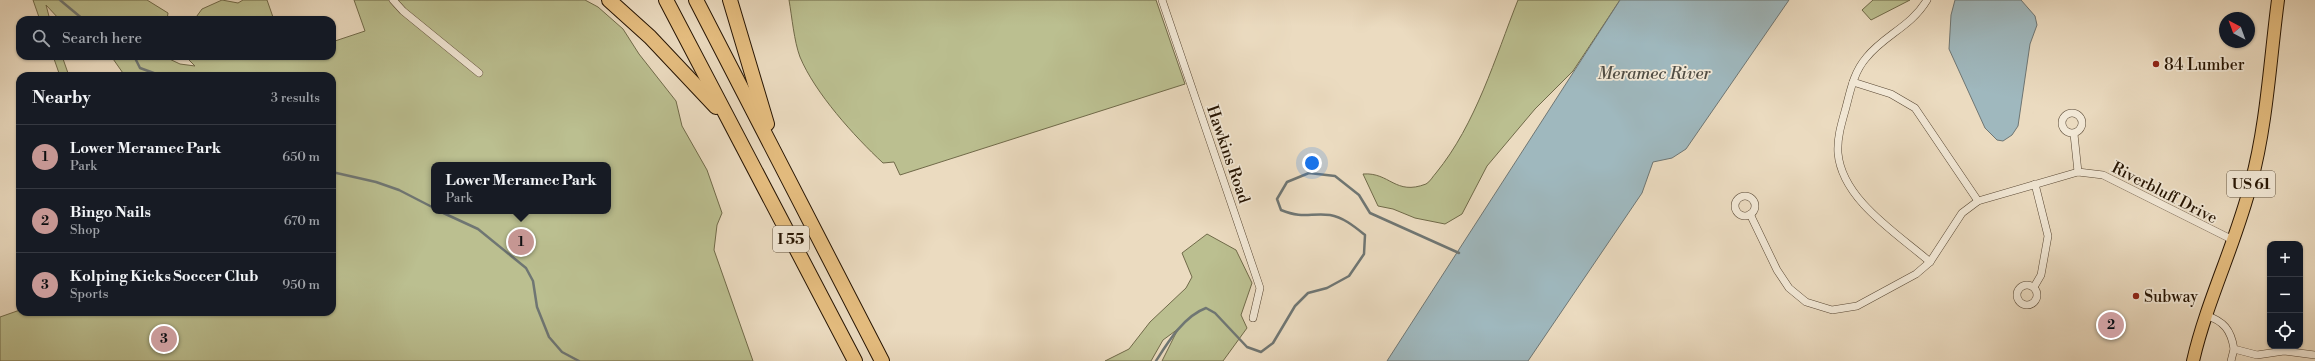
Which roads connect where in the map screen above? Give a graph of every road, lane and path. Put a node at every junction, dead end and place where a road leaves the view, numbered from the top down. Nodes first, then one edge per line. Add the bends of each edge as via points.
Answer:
1 (393, 0) edge
2 (609, 0) edge
3 (666, 0) edge
4 (696, 0) edge
5 (730, 0) edge
6 (1162, 0) edge
7 (1927, 0) edge
8 (2278, 0) edge
9 (479, 73) dead end
10 (1853, 82) junction
11 (726, 117) junction
12 (2074, 134) dead end
13 (775, 153) junction
14 (2078, 172) junction
15 (2035, 184) junction
16 (1978, 201) junction
17 (1750, 214) dead end
18 (2233, 240) junction
19 (1930, 262) junction
20 (2034, 288) dead end
21 (2205, 315) junction
22 (1253, 318) dead end
23 (2234, 349) junction
24 (2315, 356) edge
25 (854, 361) edge
26 (882, 361) edge
27 (2193, 361) edge
28 (2231, 361) edge

1 - 9 street
2 - 11 highway via 650,37
3 - 11 highway, I 55
4 - 13 highway, I 55
5 - 13 highway
6 - 22 street, Hawkins Road via 1260,288
7 - 10 street via 1908,24 1866,58
8 - 18 main road, US 61 via 2255,168
10 - 16 street via 1891,94 1915,108
10 - 19 street via 1838,142 1839,160 1844,173 1860,199 1876,217
11 - 25 highway, I 55
12 - 14 street
13 - 26 highway, I 55
14 - 15 street, Riverbluff Drive
14 - 18 street, Riverbluff Drive via 2103,175
15 - 16 street, Riverbluff Drive
15 - 20 street via 2048,236 2041,275
16 - 19 street, Riverbluff Drive via 1962,213
17 - 19 street, Riverbluff Drive via 1777,270 1789,288 1806,302 1824,309 1840,310 1856,306 1916,274
18 - 21 main road, US 61
21 - 23 street via 2224,324
21 - 27 main road, US 61
23 - 24 street via 2257,355 2284,351
23 - 28 street

